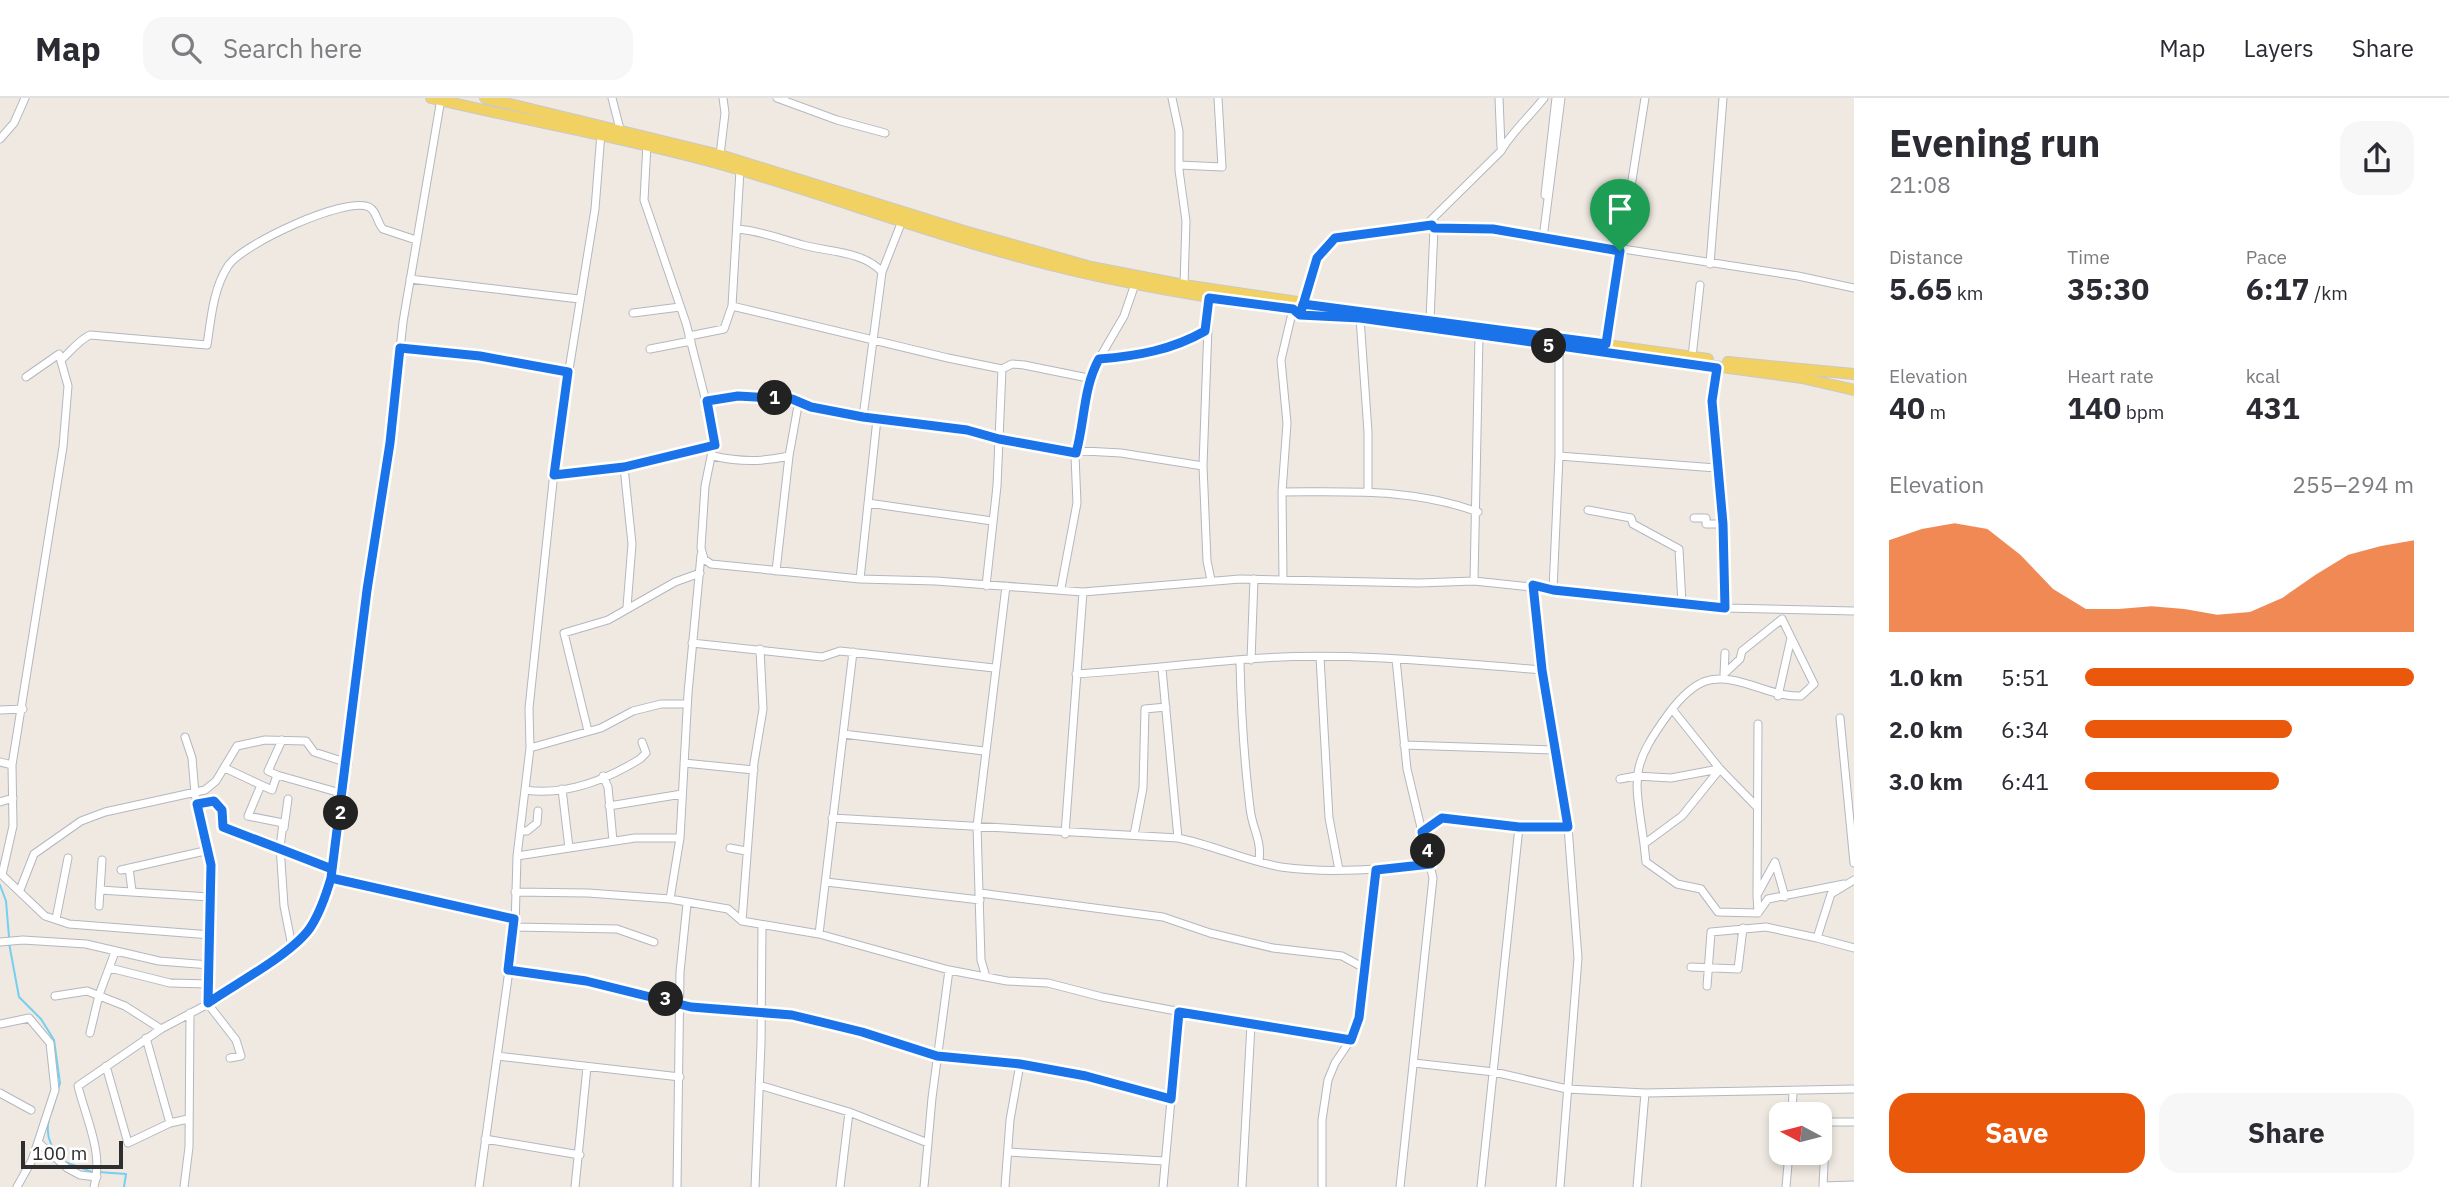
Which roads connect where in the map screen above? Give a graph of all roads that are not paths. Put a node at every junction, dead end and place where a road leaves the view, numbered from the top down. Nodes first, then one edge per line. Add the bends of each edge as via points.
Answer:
1 (25, 98) edge
2 (485, 98) edge
3 (612, 98) edge
4 (723, 98) edge
5 (778, 98) edge
6 (1172, 98) edge
7 (1219, 98) edge
8 (1499, 98) edge
9 (1544, 98) edge
10 (1558, 98) edge
11 (1645, 98) edge
12 (1723, 98) edge
13 (438, 99) edge
14 (620, 129) junction
15 (601, 133) junction
16 (885, 133) dead end
17 (0, 139) edge
18 (647, 144) junction
19 (1501, 151) junction
20 (720, 155) junction
21 (1179, 166) junction
22 (740, 170) junction
23 (902, 221) junction
24 (1430, 227) junction
25 (738, 229) junction
26 (1541, 238) junction
27 (416, 240) junction
28 (1620, 251) junction
29 (1710, 264) junction
30 (882, 272) junction
31 (410, 279) junction
32 (1135, 285) junction
33 (1184, 285) junction
34 (1700, 285) dead end
35 (1854, 288) edge
36 (1209, 298) junction
37 (579, 299) junction
38 (732, 306) junction
39 (680, 307) junction
40 (1299, 309) junction
41 (633, 313) dead end
42 (1360, 318) junction
43 (1430, 320) junction
44 (1205, 331) junction
45 (1479, 335) junction
46 (871, 337) junction
47 (690, 338) junction
48 (1606, 344) junction
49 (1559, 347) junction
50 (400, 348) junction
51 (649, 349) dead end
52 (1692, 357) junction
53 (1099, 359) junction
54 (61, 360) junction
55 (1717, 368) junction
56 (1002, 369) junction
57 (568, 372) junction
58 (1854, 374) edge
59 (26, 377) dead end
60 (1088, 378) junction
61 (1854, 390) edge
62 (799, 400) junction
63 (707, 401) junction
64 (863, 417) junction
65 (877, 419) junction
66 (999, 439) junction
67 (715, 445) junction
68 (1076, 453) junction
69 (713, 456) junction
70 (789, 456) junction
71 (1559, 456) junction
72 (1203, 466) junction
73 (624, 467) junction
74 (1716, 468) junction
75 (554, 475) junction
76 (1368, 490) junction
77 (1282, 492) junction
78 (868, 503) junction
79 (1588, 510) dead end
80 (1478, 512) junction
81 (1694, 518) dead end
82 (992, 521) junction
83 (1723, 524) junction
84 (701, 554) junction
85 (776, 571) junction
86 (699, 573) junction
87 (860, 579) junction
88 (1254, 579) junction
89 (1283, 579) junction
90 (1211, 580) junction
91 (1474, 581) junction
92 (1533, 585) junction
93 (986, 586) junction
94 (1006, 586) junction
95 (1061, 589) junction
96 (1553, 590) junction
97 (1083, 592) junction
98 (1682, 604) junction
99 (627, 607) junction
100 (1725, 608) junction
101 (1854, 611) edge
102 (1791, 637) junction
103 (692, 643) junction
104 (760, 649) junction
105 (853, 652) junction
106 (1725, 653) dead end
107 (1320, 657) junction
108 (1396, 659) junction
109 (1251, 660) junction
110 (1240, 661) junction
111 (994, 668) junction
112 (1162, 669) junction
113 (1542, 670) junction
114 (1076, 674) junction
115 (1781, 696) junction
116 (687, 704) junction
117 (1166, 707) junction
118 (1780, 708) dead end
119 (23, 709) junction
120 (1672, 709) junction
121 (0, 710) edge
122 (1840, 718) dead end
123 (1758, 724) dead end
124 (588, 731) junction
125 (843, 734) junction
126 (185, 737) dead end
127 (282, 740) junction
128 (642, 742) dead end
129 (1404, 744) junction
130 (530, 748) junction
131 (1553, 750) junction
132 (984, 751) junction
133 (0, 762) edge
134 (348, 763) junction
135 (684, 763) junction
136 (12, 765) junction
137 (225, 768) junction
138 (754, 769) junction
139 (1720, 769) junction
140 (277, 775) junction
141 (603, 776) junction
142 (1636, 776) junction
143 (1620, 779) dead end
144 (261, 785) junction
145 (562, 789) junction
146 (525, 790) junction
147 (195, 794) junction
148 (344, 794) junction
149 (682, 794) junction
150 (13, 798) junction
151 (288, 799) dead end
152 (0, 802) edge
153 (197, 804) junction
154 (609, 806) junction
155 (1756, 806) junction
156 (538, 811) dead end
157 (832, 818) junction
158 (976, 826) junction
159 (1519, 827) junction
160 (1568, 827) junction
161 (520, 831) junction
162 (1422, 832) junction
163 (1065, 834) junction
164 (1134, 835) junction
165 (680, 838) junction
166 (1178, 838) junction
167 (613, 841) junction
168 (1644, 844) junction
169 (280, 848) junction
170 (569, 848) junction
171 (730, 848) dead end
172 (209, 850) junction
173 (746, 851) junction
174 (517, 856) junction
175 (68, 858) dead end
176 (102, 860) dead end
177 (1259, 861) junction
178 (1854, 863) edge
179 (1431, 864) junction
180 (1339, 870) junction
181 (1376, 870) junction
182 (331, 873) junction
183 (1, 875) edge
184 (826, 882) junction
185 (1851, 882) edge
186 (20, 890) junction
187 (100, 890) junction
188 (132, 891) junction
189 (515, 892) junction
190 (1757, 895) junction
191 (210, 897) junction
192 (980, 897) junction
193 (1785, 897) junction
194 (670, 899) junction
195 (687, 904) junction
196 (99, 906) dead end
197 (1758, 913) junction
198 (56, 919) junction
199 (742, 921) junction
200 (514, 923) junction
201 (762, 925) junction
202 (1743, 928) junction
203 (819, 934) junction
204 (211, 935) junction
205 (1817, 938) junction
206 (5, 941) edge
207 (654, 942) dead end
208 (292, 946) junction
209 (1854, 948) edge
210 (115, 952) junction
211 (210, 964) junction
212 (1691, 967) dead end
213 (1709, 967) junction
214 (110, 968) junction
215 (1364, 968) junction
216 (508, 970) junction
217 (949, 970) junction
218 (985, 977) junction
219 (209, 984) junction
220 (1707, 986) dead end
221 (99, 995) junction
222 (55, 996) dead end
223 (680, 1002) junction
224 (208, 1003) junction
225 (1179, 1012) junction
226 (190, 1013) junction
227 (762, 1013) junction
228 (0, 1024) edge
229 (1251, 1025) junction
230 (161, 1029) junction
231 (90, 1033) dead end
232 (146, 1038) junction
233 (1351, 1040) junction
234 (497, 1056) junction
235 (937, 1056) junction
236 (230, 1058) dead end
237 (1414, 1063) junction
238 (1020, 1064) junction
239 (106, 1066) junction
240 (587, 1067) junction
241 (1494, 1072) junction
242 (680, 1077) junction
243 (759, 1085) junction
244 (1567, 1089) junction
245 (1854, 1089) edge
246 (1793, 1091) junction
247 (0, 1093) edge
248 (1645, 1093) junction
249 (1171, 1099) junction
250 (1792, 1102) edge
251 (31, 1110) dead end
252 (849, 1112) junction
253 (188, 1119) junction
254 (1832, 1122) edge
255 (1854, 1122) edge
256 (170, 1123) junction
257 (485, 1139) junction
258 (45, 1143) junction
259 (928, 1143) junction
260 (1008, 1152) junction
261 (580, 1155) junction
262 (1164, 1161) junction
263 (1787, 1166) edge
264 (1823, 1166) edge
265 (97, 1177) junction
266 (1854, 1184) edge
267 (18, 1187) edge
268 (94, 1187) edge
269 (184, 1187) edge
270 (479, 1187) edge
271 (575, 1187) edge
272 (677, 1187) edge
273 (755, 1187) edge
274 (839, 1187) edge
275 (924, 1187) edge
276 (1005, 1187) edge
277 (1163, 1187) edge
278 (1242, 1187) edge
279 (1322, 1187) edge
280 (1400, 1187) edge
281 (1481, 1187) edge
282 (1559, 1187) edge
283 (1637, 1187) edge
284 (1786, 1187) edge

1 - 17 street via 14,123
2 - 14 main road
3 - 14 street
4 - 20 street
5 - 16 street
6 - 21 street via 1179,131
7 - 21 street via 1222,167
8 - 19 street
9 - 19 street
10 - 26 street
11 - 28 street
12 - 29 street
13 - 15 main road
13 - 27 street
14 - 20 main road
15 - 18 main road
15 - 37 street via 595,209
18 - 22 main road
18 - 39 street via 644,200
19 - 24 street
20 - 33 main road via 1018,247
21 - 33 street via 1186,221
22 - 23 main road
22 - 25 street
23 - 30 street
23 - 32 main road via 1014,256
24 - 26 street via 1493,229
24 - 40 street via 1335,238 1317,258
24 - 43 street
25 - 30 street via 855,256
25 - 38 street
26 - 28 street
27 - 31 street
27 - 54 street via 383,229 373,209 364,205 274,231 228,266 213,306 207,345 90,334
28 - 29 street
28 - 48 street
29 - 35 street
30 - 46 street
31 - 37 street
31 - 50 street
32 - 36 main road
32 - 53 street via 1124,316
33 - 40 main road via 1270,296
34 - 52 street
36 - 40 main road
36 - 44 street
37 - 57 street
38 - 46 street
38 - 47 street via 724,329
39 - 41 street
39 - 47 street
40 - 42 main road
40 - 43 main road
40 - 77 street via 1281,360 1287,423
42 - 45 main road
42 - 76 street
43 - 48 main road
44 - 53 street via 1160,351
44 - 72 street
45 - 49 main road
45 - 80 street
46 - 56 street
46 - 64 street
47 - 51 street
47 - 63 street
48 - 52 main road
49 - 55 main road
49 - 71 street
50 - 57 street
50 - 134 street
52 - 58 main road
53 - 60 street
54 - 59 street via 59,354
54 - 119 street via 68,386 63,447
55 - 61 main road via 1802,378
55 - 74 street via 1712,401
56 - 60 street via 1024,365
56 - 66 street
57 - 75 street
60 - 68 street
62 - 63 street via 738,396
62 - 64 street via 811,407
62 - 70 street
63 - 67 street
64 - 65 street
65 - 66 street via 967,430
65 - 78 street
66 - 68 street
66 - 82 street
67 - 69 street
67 - 73 street
68 - 72 street via 1121,453
68 - 95 street via 1078,497
69 - 70 street via 738,461
69 - 84 street via 705,486
70 - 85 street
71 - 74 street
71 - 96 street
72 - 90 street
73 - 75 street
73 - 99 street via 632,544
74 - 83 street
75 - 130 street via 529,708
76 - 77 street
76 - 80 street via 1433,497
77 - 89 street
78 - 82 street
78 - 87 street
79 - 98 street via 1631,518 1633,524 1679,549
80 - 91 street
81 - 83 street
82 - 93 street
83 - 100 street
84 - 85 street via 724,568
84 - 86 street
85 - 87 street
86 - 99 street
86 - 103 street
87 - 93 street
88 - 89 street
88 - 90 street
88 - 109 street
89 - 91 street
90 - 97 street
91 - 92 street
92 - 96 street
92 - 113 street
93 - 94 street
94 - 95 street
94 - 111 street
95 - 97 street
96 - 98 street
97 - 114 street
98 - 100 street
99 - 124 street via 608,620 564,633
100 - 101 street
102 - 106 street via 1782,619 1742,651 1724,674
102 - 115 street
102 - 115 street via 1814,684 1801,696
103 - 104 street
103 - 116 street
104 - 105 street via 822,657
104 - 138 street via 763,709
105 - 111 street
105 - 125 street
107 - 108 street
107 - 109 street
107 - 180 street via 1329,818
108 - 113 street
108 - 129 street
109 - 110 street
110 - 112 street
110 - 177 street via 1244,749
111 - 132 street
112 - 114 street
112 - 117 street
113 - 131 street
114 - 163 street
115 - 118 street
115 - 120 street via 1737,682 1706,681 1681,697
116 - 124 street via 633,711
116 - 135 street
117 - 164 street via 1145,709 1143,788
117 - 166 street
119 - 121 street
119 - 136 street
120 - 139 street
120 - 142 street via 1644,747
122 - 178 street
123 - 155 street
124 - 130 street
125 - 132 street
125 - 157 street
126 - 147 street
127 - 134 street via 306,741 314,752
127 - 137 street via 237,746
127 - 140 street via 268,771
128 - 141 street via 644,757
129 - 131 street
129 - 162 street
130 - 146 street
131 - 160 street
132 - 158 street
133 - 136 street
134 - 148 street
135 - 138 street
135 - 149 street
136 - 150 street
137 - 144 street
137 - 147 street via 216,781
138 - 173 street
139 - 142 street via 1671,778
139 - 155 street
139 - 168 street via 1682,816
140 - 144 street via 272,790
140 - 148 street
141 - 145 street via 583,787
141 - 154 street
142 - 143 street
142 - 168 street
144 - 169 street via 248,816 283,823
145 - 146 street
145 - 170 street
146 - 161 street
147 - 153 street
147 - 186 street via 80,821 34,854
148 - 182 street
149 - 154 street
149 - 165 street
150 - 152 street
150 - 183 street via 13,826
151 - 169 street
153 - 169 street via 214,801 222,810 223,827
153 - 172 street
154 - 167 street
155 - 190 street
156 - 161 street via 537,823
157 - 158 street
157 - 184 street
158 - 163 street
158 - 192 street
159 - 160 street
159 - 162 street via 1442,818
159 - 241 street
160 - 244 street via 1578,958
161 - 174 street
162 - 179 street
163 - 164 street
164 - 166 street
165 - 167 street
165 - 194 street
166 - 177 street
167 - 170 street
168 - 197 street via 1646,862 1677,884 1701,889 1718,912
169 - 182 street
169 - 208 street
170 - 174 street
171 - 173 street
172 - 188 street via 125,869
172 - 191 street
173 - 199 street
174 - 189 street
175 - 198 street
176 - 187 street
177 - 180 street via 1280,867
179 - 181 street
179 - 237 street
180 - 181 street
181 - 215 street
182 - 200 street
182 - 208 street via 315,919
183 - 186 street
184 - 192 street
184 - 203 street
185 - 193 street
185 - 205 street via 1831,894
186 - 198 street via 45,916
187 - 188 street
187 - 196 street
188 - 191 street
189 - 194 street
189 - 200 street
190 - 193 street via 1775,862
190 - 197 street
191 - 204 street
192 - 215 street via 1163,917 1273,948 1342,957
192 - 218 street
193 - 197 street via 1768,899
194 - 195 street
195 - 199 street via 728,909
195 - 223 street
198 - 204 street via 69,924
199 - 201 street
200 - 207 street via 617,929
200 - 216 street
201 - 203 street
201 - 227 street
202 - 205 street via 1766,927
202 - 213 street via 1710,932
202 - 213 street via 1738,969
203 - 217 street
204 - 211 street
205 - 209 street
206 - 210 street via 86,944
208 - 224 street
210 - 211 street
210 - 214 street
211 - 219 street
212 - 213 street
213 - 220 street
214 - 219 street via 170,983
214 - 221 street
215 - 233 street via 1359,1018
216 - 223 street
216 - 234 street
217 - 218 street
217 - 235 street
218 - 225 street via 1048,983
219 - 224 street
221 - 222 street via 82,990
221 - 230 street
221 - 231 street
223 - 227 street
223 - 242 street
224 - 226 street
224 - 236 street via 236,1040 241,1056
225 - 229 street
225 - 249 street
226 - 230 street
226 - 253 street
227 - 235 street via 792,1015 862,1032
227 - 243 street
228 - 258 street via 29,1018 50,1043 55,1090
229 - 233 street
229 - 278 street
230 - 232 street
232 - 239 street
232 - 256 street
233 - 279 street via 1328,1080 1322,1120
234 - 240 street
234 - 257 street
235 - 238 street
235 - 259 street
237 - 241 street
237 - 280 street
238 - 249 street
238 - 260 street
239 - 256 street via 128,1143
239 - 265 street via 78,1086 94,1143
240 - 242 street
240 - 261 street
241 - 244 street
241 - 281 street
242 - 272 street
243 - 252 street
243 - 273 street
244 - 248 street
244 - 282 street
245 - 246 street
246 - 248 street
246 - 250 street
247 - 251 street
248 - 283 street
249 - 262 street
252 - 259 street
252 - 274 street
253 - 256 street
253 - 269 street
254 - 255 street
257 - 261 street
257 - 270 street
258 - 265 street via 50,1154 67,1168
258 - 267 street
259 - 275 street
260 - 262 street
260 - 276 street
261 - 271 street
262 - 277 street
263 - 284 street
264 - 266 street via 1823,1186
265 - 268 street

